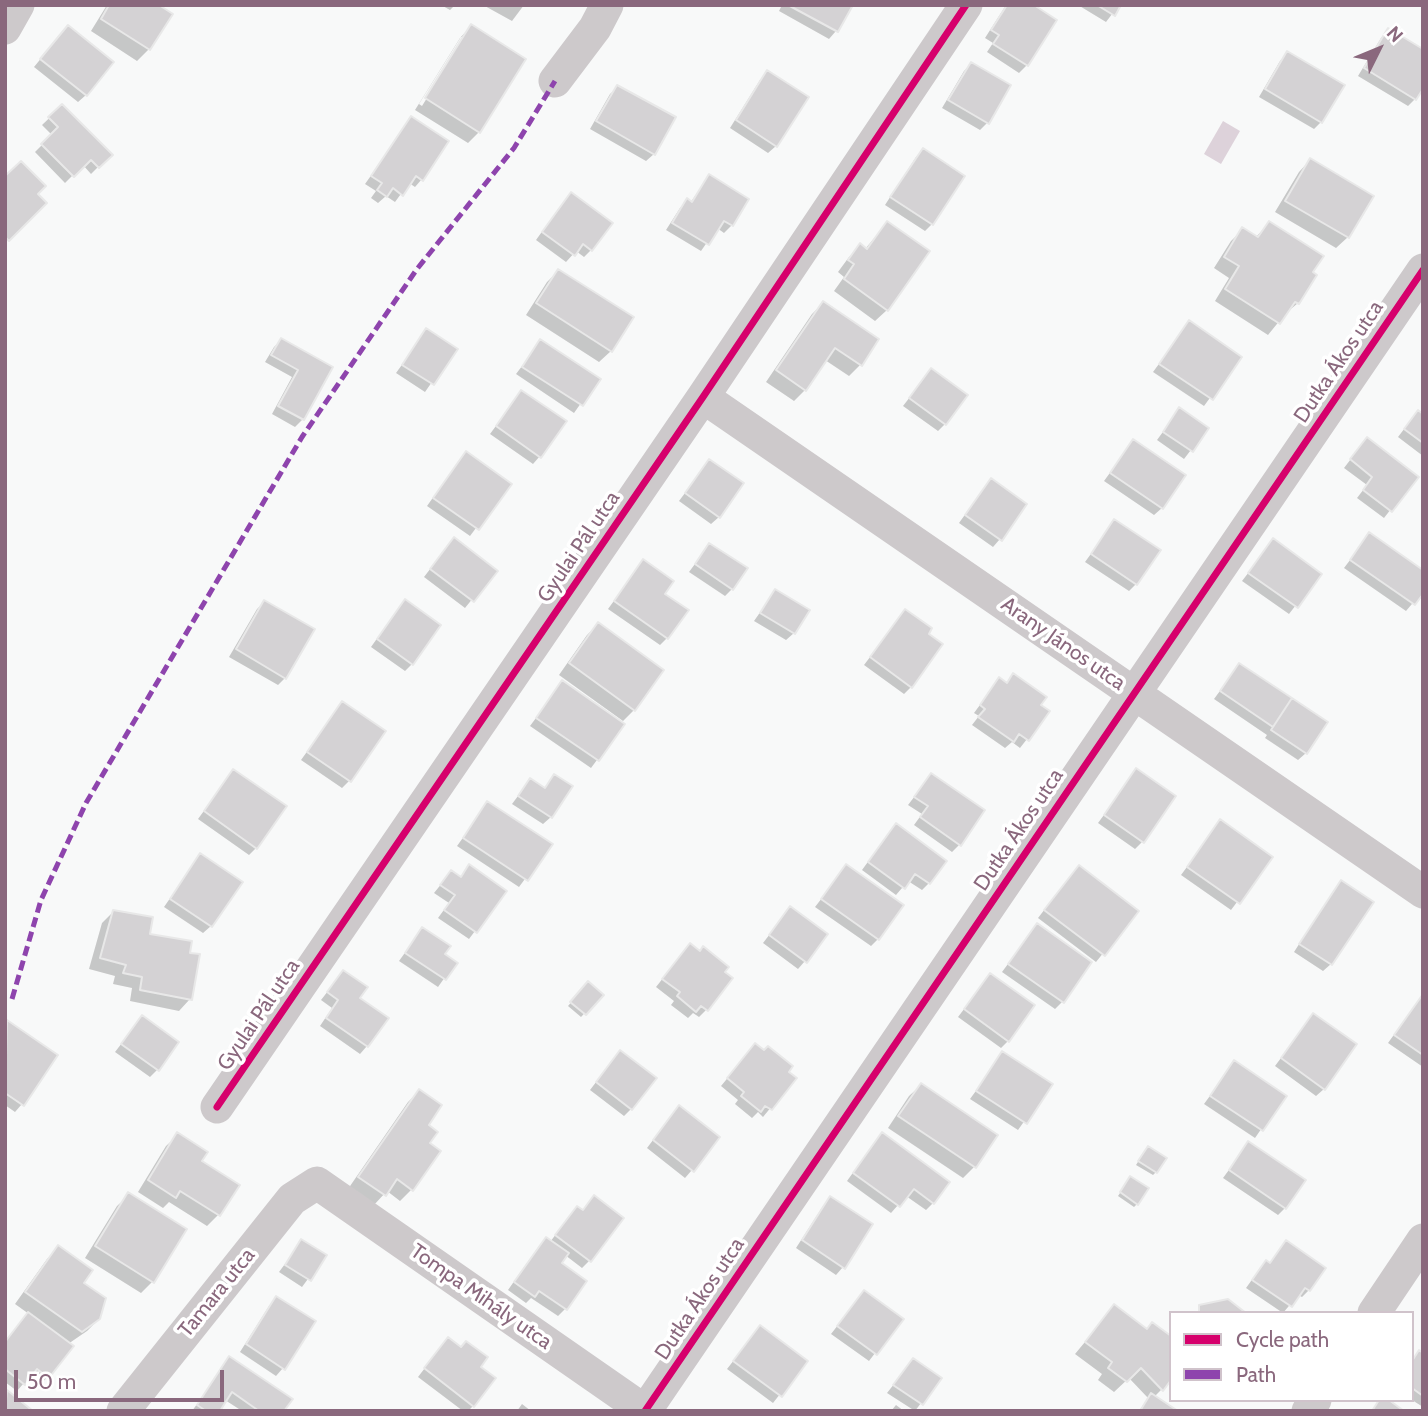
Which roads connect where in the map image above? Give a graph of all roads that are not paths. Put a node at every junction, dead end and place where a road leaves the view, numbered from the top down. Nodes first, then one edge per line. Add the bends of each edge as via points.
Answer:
1 (18, 5) edge
2 (607, 5) edge
3 (966, 5) edge
4 (5, 29) edge
5 (555, 81) dead end
6 (1423, 270) edge
7 (703, 397) junction
8 (1134, 693) junction
9 (1423, 892) edge
10 (217, 1107) dead end
11 (317, 1183) joint
12 (1423, 1240) edge
13 (1375, 1311) edge
14 (123, 1411) edge
15 (645, 1411) edge

1 - 4 street
2 - 5 street
3 - 7 street, Gyulai Pál utca
6 - 8 street, Dutka Ákos utca
7 - 8 street, Arany János utca
7 - 10 street, Gyulai Pál utca
8 - 9 street, Arany János utca
8 - 15 street, Dutka Ákos utca
11 - 14 street, Tamara utca via 292,1199
11 - 15 street, Tompa Mihály utca
12 - 13 street

